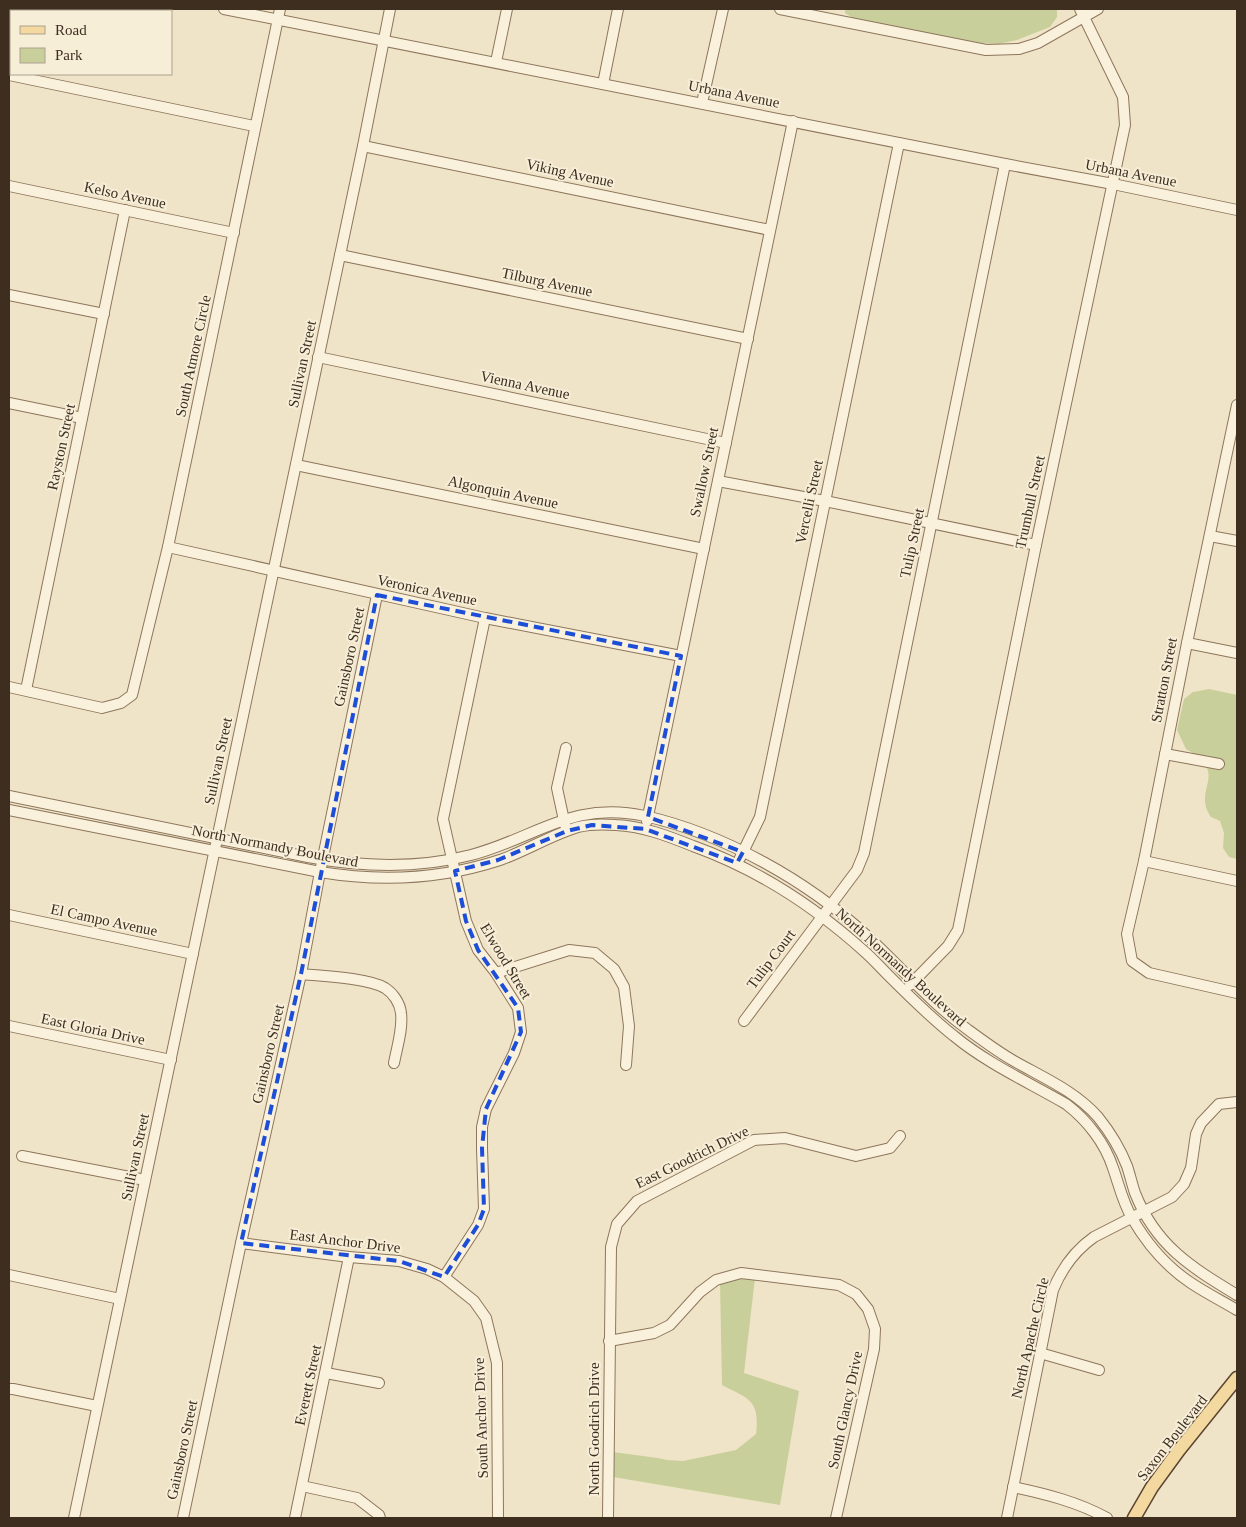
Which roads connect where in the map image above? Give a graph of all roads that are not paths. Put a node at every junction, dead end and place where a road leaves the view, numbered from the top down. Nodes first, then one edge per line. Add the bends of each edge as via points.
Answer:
1 (224, 9) edge
2 (280, 9) edge
3 (390, 9) edge
4 (507, 9) edge
5 (618, 9) edge
6 (723, 9) edge
7 (780, 9) edge
8 (1098, 9) edge
9 (1082, 13) edge
10 (834, 14) edge
11 (277, 20) junction
12 (384, 40) junction
13 (496, 62) junction
14 (9, 75) edge
15 (603, 84) junction
16 (702, 103) junction
17 (793, 121) junction
18 (254, 126) junction
19 (899, 143) junction
20 (363, 146) junction
21 (1005, 164) junction
22 (1113, 184) junction
23 (9, 186) edge
24 (125, 210) junction
25 (1237, 210) edge
26 (770, 230) junction
27 (234, 234) junction
28 (340, 255) junction
29 (9, 295) edge
30 (104, 314) junction
31 (748, 339) junction
32 (318, 357) junction
33 (9, 403) edge
34 (1237, 405) edge
35 (82, 418) junction
36 (1235, 431) edge
37 (726, 442) junction
38 (296, 465) junction
39 (718, 481) junction
40 (825, 501) junction
41 (932, 524) junction
42 (1210, 536) junction
43 (1237, 541) edge
44 (1036, 545) junction
45 (168, 547) junction
46 (704, 549) junction
47 (274, 571) junction
48 (377, 595) junction
49 (485, 618) junction
50 (1187, 643) junction
51 (1237, 653) edge
52 (681, 656) junction
53 (9, 687) edge
54 (26, 690) junction
55 (566, 748) dead end
56 (1165, 754) junction
57 (1219, 764) dead end
58 (9, 796) edge
59 (9, 810) edge
60 (648, 817) junction
61 (564, 819) junction
62 (645, 829) junction
63 (567, 831) junction
64 (217, 838) junction
65 (214, 851) junction
66 (743, 852) junction
67 (452, 859) junction
68 (322, 860) junction
69 (1144, 862) junction
70 (737, 863) junction
71 (455, 871) junction
72 (320, 872) junction
73 (1237, 881) edge
74 (830, 906) junction
75 (9, 915) edge
76 (822, 916) junction
77 (193, 954) junction
78 (496, 973) junction
79 (301, 974) junction
80 (914, 982) junction
81 (904, 990) junction
82 (1237, 992) edge
83 (744, 1021) dead end
84 (9, 1026) edge
85 (170, 1060) junction
86 (394, 1063) dead end
87 (626, 1065) dead end
88 (1237, 1102) edge
89 (900, 1136) dead end
90 (22, 1156) dead end
91 (145, 1180) junction
92 (1144, 1211) junction
93 (1132, 1218) junction
94 (241, 1243) junction
95 (349, 1257) junction
96 (9, 1275) edge
97 (444, 1277) junction
98 (1237, 1295) edge
99 (120, 1299) junction
100 (1237, 1310) edge
101 (609, 1341) junction
102 (1040, 1353) junction
103 (1100, 1370) dead end
104 (326, 1373) junction
105 (1237, 1378) edge
106 (379, 1383) dead end
107 (9, 1389) edge
108 (97, 1406) junction
109 (302, 1486) junction
110 (1013, 1487) junction
111 (74, 1518) edge
112 (183, 1518) edge
113 (295, 1518) edge
114 (380, 1518) edge
115 (498, 1518) edge
116 (608, 1518) edge
117 (836, 1518) edge
118 (1007, 1518) edge
119 (1107, 1518) edge
120 (1134, 1518) edge

1 - 11 street, Urbana Avenue
2 - 11 street, South Atmore Circle
3 - 12 street, Sullivan Street
4 - 13 street
5 - 15 street
6 - 16 street
7 - 10 street
8 - 9 street
9 - 10 street via 1038,43 1019,49 986,50
9 - 22 street, Trumbull Street via 1124,97 1125,125
11 - 12 street, Urbana Avenue
11 - 18 street, South Atmore Circle
12 - 13 street, Urbana Avenue
12 - 20 street, Sullivan Street
13 - 15 street, Urbana Avenue
14 - 18 street
15 - 16 street, Urbana Avenue
16 - 17 street, Urbana Avenue
17 - 19 street, Urbana Avenue
17 - 26 street, Swallow Street
18 - 27 street, South Atmore Circle
19 - 21 street, Urbana Avenue
19 - 40 street, Vercelli Street
20 - 26 street, Viking Avenue
20 - 28 street, Sullivan Street
21 - 22 street, Urbana Avenue
21 - 41 street, Tulip Street
22 - 25 street, Urbana Avenue
22 - 44 street, Trumbull Street
23 - 24 street, Kelso Avenue
24 - 27 street, Kelso Avenue
24 - 30 street, Rayston Street
26 - 31 street, Swallow Street
27 - 45 street, South Atmore Circle
28 - 31 street, Tilburg Avenue
28 - 32 street, Sullivan Street
29 - 30 street
30 - 35 street, Rayston Street
31 - 37 street, Swallow Street
32 - 37 street, Vienna Avenue
32 - 38 street, Sullivan Street
33 - 35 street
34 - 36 street, Stratton Street
35 - 54 street, Rayston Street
36 - 42 street, Stratton Street
37 - 39 street, Swallow Street
38 - 46 street, Algonquin Avenue
38 - 47 street, Sullivan Street
39 - 40 street
39 - 46 street, Swallow Street
40 - 41 street
40 - 66 street, Vercelli Street via 760,817
41 - 44 street
41 - 74 street, Tulip Street via 864,854 857,870
42 - 43 street
42 - 50 street, Stratton Street
44 - 80 street, Trumbull Street via 958,930 948,946
45 - 47 street, Veronica Avenue
45 - 54 street, South Atmore Circle via 132,695 121,703 102,708
46 - 52 street, Swallow Street
47 - 48 street, Veronica Avenue
47 - 64 street, Sullivan Street
48 - 49 street, Veronica Avenue
48 - 68 street, Gainsboro Street
49 - 52 street, Veronica Avenue
49 - 67 street, Elwood Street via 443,819
50 - 51 street
50 - 56 street, Stratton Street
52 - 60 street, Swallow Street
53 - 54 street
55 - 61 street via 557,788
56 - 57 street
56 - 69 street, Stratton Street
58 - 64 street, North Normandy Boulevard
59 - 65 street, North Normandy Boulevard
60 - 61 street, North Normandy Boulevard via 625,812 601,812
60 - 62 street, Swallow Street
60 - 66 street, North Normandy Boulevard via 697,832
61 - 63 street
61 - 67 street, North Normandy Boulevard via 487,850
62 - 63 street, North Normandy Boulevard via 605,825 580,826
62 - 70 street, North Normandy Boulevard
63 - 71 street, North Normandy Boulevard via 498,860
64 - 65 street, Sullivan Street
64 - 68 street, North Normandy Boulevard
65 - 72 street, North Normandy Boulevard
65 - 77 street, Sullivan Street
66 - 70 street, Vercelli Street
66 - 74 street, North Normandy Boulevard via 799,883
67 - 68 street, North Normandy Boulevard via 382,866
67 - 71 street, Elwood Street
68 - 72 street, Gainsboro Street
69 - 73 street
69 - 82 street, Stratton Street via 1127,934 1132,960 1149,973
70 - 76 street, North Normandy Boulevard
71 - 72 street, North Normandy Boulevard via 390,879
71 - 78 street, Elwood Street via 466,921 478,950
72 - 79 street, Gainsboro Street
74 - 76 street, Tulip Street
74 - 80 street, North Normandy Boulevard via 867,936
75 - 77 street, El Campo Avenue
76 - 81 street, North Normandy Boulevard
76 - 83 street, Tulip Court
77 - 85 street, Sullivan Street
78 - 87 street via 569,950 595,953 614,970 624,987 629,1026
78 - 97 street, Elwood Street via 518,1008 521,1032 486,1108 482,1127 484,1209 478,1225
79 - 86 street via 366,982 384,987 394,996 401,1018
79 - 94 street, Gainsboro Street
80 - 81 street, Trumbull Street
80 - 92 street, North Normandy Boulevard via 969,1030 1010,1059 1070,1091 1090,1109 1117,1144
81 - 93 street, North Normandy Boulevard via 976,1052 1076,1112 1104,1148
84 - 85 street, East Gloria Drive
85 - 91 street, Sullivan Street
88 - 92 street, North Apache Circle via 1219,1104 1201,1123 1184,1184 1172,1197
89 - 101 street, East Goodrich Drive via 890,1148 856,1156 785,1138 754,1140 637,1201 617,1224 610,1247
90 - 91 street
91 - 99 street, Sullivan Street
92 - 93 street, North Apache Circle
92 - 98 street, North Normandy Boulevard via 1176,1254 1198,1272
93 - 100 street, North Normandy Boulevard via 1151,1247 1172,1268
93 - 102 street, North Apache Circle via 1094,1237 1069,1260 1053,1290
94 - 95 street, East Anchor Drive
94 - 112 street, Gainsboro Street
95 - 97 street, East Anchor Drive via 399,1261
95 - 104 street, Everett Street
96 - 99 street
97 - 115 street, South Anchor Drive via 474,1301 486,1318 497,1363
99 - 108 street, Sullivan Street
101 - 116 street, North Goodrich Drive
101 - 117 street, South Glancy Drive via 654,1334 670,1325 700,1292 716,1280 741,1273 840,1285 856,1294 868,1309 875,1329 874,1349
102 - 103 street
102 - 110 street, North Apache Circle
104 - 106 street
104 - 109 street, Everett Street
105 - 120 main road, Saxon Boulevard via 1152,1487
107 - 108 street
108 - 111 street, Sullivan Street
109 - 113 street, Everett Street
109 - 114 street via 357,1498
110 - 118 street, North Apache Circle
110 - 119 street via 1065,1500

